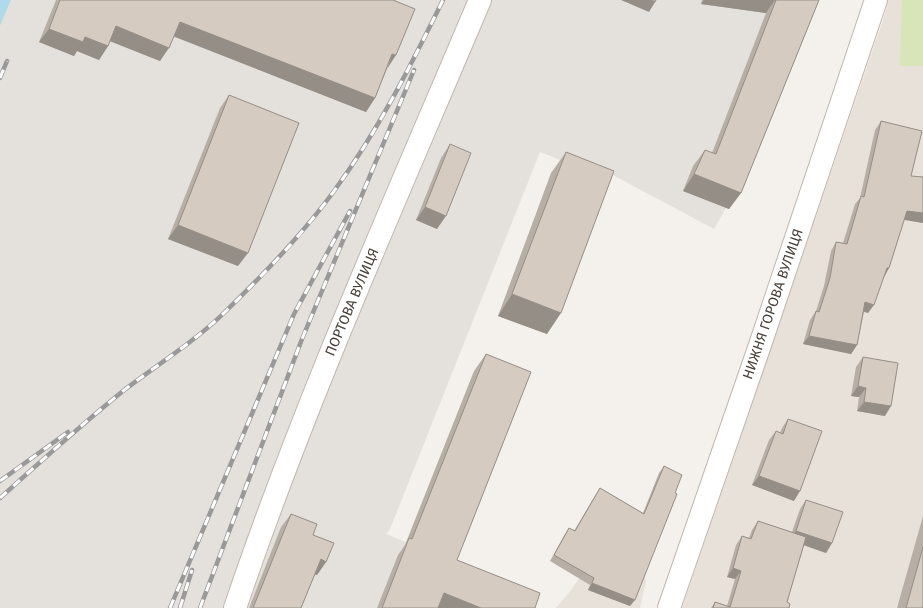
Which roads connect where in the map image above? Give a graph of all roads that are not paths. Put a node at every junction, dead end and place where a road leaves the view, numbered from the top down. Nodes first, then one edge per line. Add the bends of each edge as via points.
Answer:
1 (480, 0) edge
2 (876, 0) edge
3 (235, 608) edge
4 (669, 608) edge

1 - 3 street, ПОРТОВА ВУЛИЦЯ via 327,363
2 - 4 street, НИЖНЯ ГОРОВА ВУЛИЦЯ

